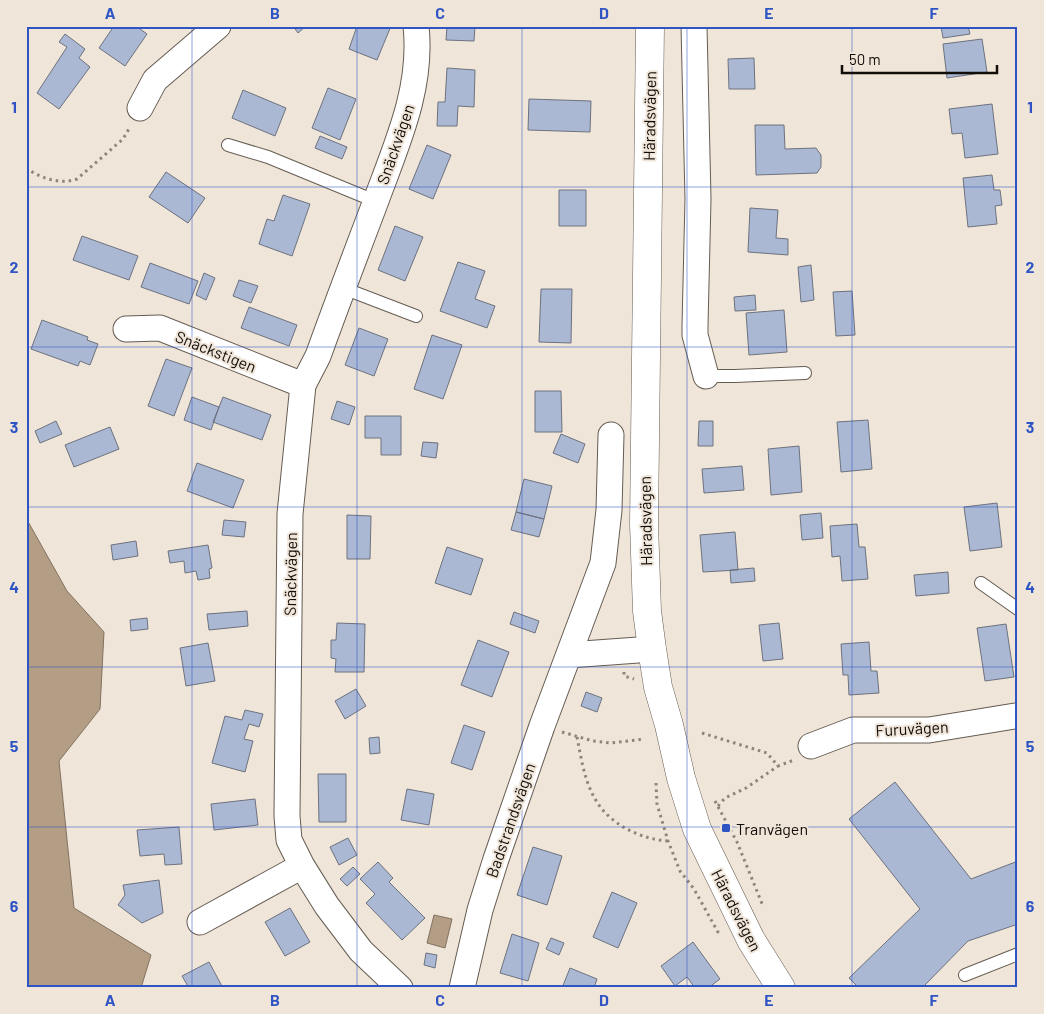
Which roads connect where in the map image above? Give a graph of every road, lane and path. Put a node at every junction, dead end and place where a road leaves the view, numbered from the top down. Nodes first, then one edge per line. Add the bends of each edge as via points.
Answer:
1 (218, 26) edge
2 (416, 26) edge
3 (650, 26) edge
4 (694, 26) edge
5 (140, 108) joint
6 (228, 145) dead end
7 (26, 168) edge
8 (375, 201) junction
9 (343, 288) junction
10 (416, 316) dead end
11 (126, 329) dead end
12 (805, 373) dead end
13 (706, 376) joint
14 (303, 385) junction
15 (611, 435) dead end
16 (981, 583) dead end
17 (1018, 609) edge
18 (652, 649) junction
19 (569, 655) junction
20 (1017, 718) edge
21 (542, 726) junction
22 (702, 733) dead end
23 (577, 737) junction
24 (644, 739) dead end
25 (810, 746) joint
26 (778, 766) junction
27 (713, 797) dead end
28 (718, 806) junction
29 (668, 840) dead end
30 (302, 866) junction
31 (764, 907) dead end
32 (200, 922) dead end
33 (1018, 954) edge
34 (965, 975) dead end
35 (400, 988) edge
36 (462, 988) edge
37 (781, 988) edge

1 - 5 street via 155,80
2 - 8 street, Snäckvägen via 415,75 407,118
3 - 18 street, Häradsvägen via 644,524 647,611
4 - 13 street via 698,199 695,335
5 - 7 path via 122,138 77,179 56,181
6 - 8 lane, Snäckvägen via 268,157
8 - 9 street, Snäckvägen
9 - 10 lane
9 - 14 street, Snäckvägen via 318,356
11 - 14 street, Snäckstigen via 160,328
12 - 13 lane
14 - 30 street, Snäckvägen via 290,514 287,816 289,840
15 - 19 street, Badstrandsvägen via 609,510 603,562
16 - 17 lane
18 - 19 street
18 - 37 street, Häradsvägen via 658,687 697,829 750,940
19 - 21 street, Badstrandsvägen
20 - 25 street, Furuvägen via 929,730 853,730
21 - 23 path
21 - 36 street, Badstrandsvägen via 480,910
22 - 26 path via 767,753
23 - 24 path via 611,743
23 - 29 path via 585,776 601,807 613,819 641,836
25 - 26 path via 811,756
26 - 28 path via 725,798
27 - 28 path
28 - 31 path
30 - 32 street
30 - 35 street, Snäckvägen via 361,951
33 - 34 lane

